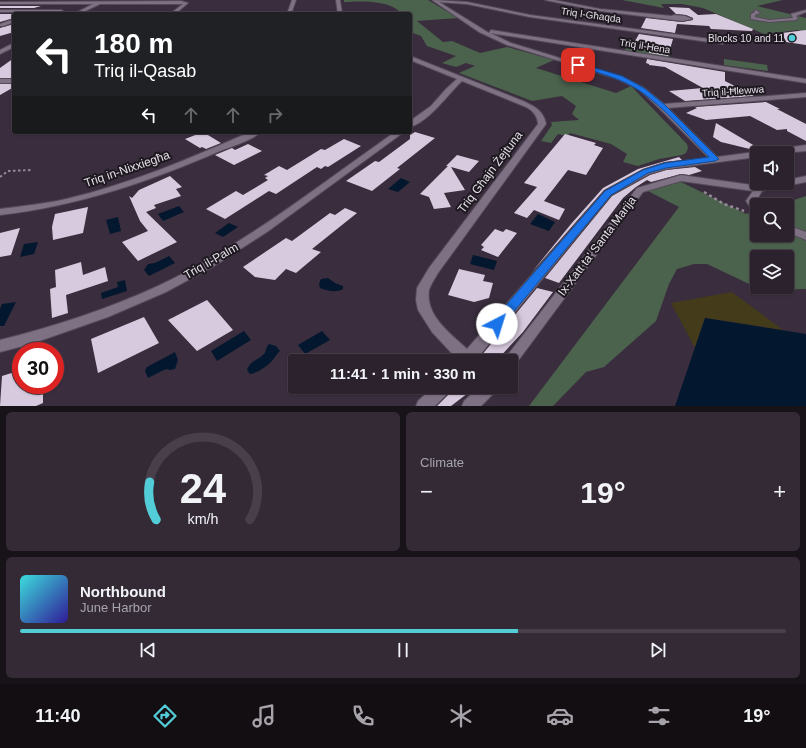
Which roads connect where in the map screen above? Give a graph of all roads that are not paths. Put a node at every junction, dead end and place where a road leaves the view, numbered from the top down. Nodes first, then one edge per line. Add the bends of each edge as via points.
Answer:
1 (294, 0) edge
2 (338, 0) edge
3 (434, 0) edge
4 (547, 0) edge
5 (100, 2) junction
6 (1, 3) edge
7 (33, 11) joint
8 (756, 11) dead end
9 (806, 11) edge
10 (0, 12) edge
11 (61, 12) dead end
12 (80, 12) edge
13 (175, 12) edge
14 (290, 12) edge
15 (340, 12) edge
16 (674, 18) dead end
17 (12, 21) edge
18 (2, 25) dead end
19 (481, 31) junction
20 (723, 42) dead end
21 (12, 46) edge
22 (0, 47) edge
23 (8, 49) junction
24 (0, 52) edge
25 (412, 59) edge
26 (461, 78) junction
27 (0, 81) edge
28 (12, 81) edge
29 (806, 81) edge
30 (806, 95) edge
31 (662, 106) junction
32 (412, 124) edge
33 (252, 134) edge
34 (397, 134) edge
35 (806, 148) edge
36 (794, 149) edge
37 (750, 155) edge
38 (715, 159) junction
39 (806, 179) edge
40 (794, 182) edge
41 (750, 188) edge
42 (0, 212) edge
43 (794, 231) edge
44 (806, 236) edge
45 (0, 346) edge
46 (461, 354) edge
47 (472, 354) edge
48 (515, 354) edge
49 (437, 394) edge
50 (483, 394) edge
51 (424, 406) edge
52 (470, 406) edge

1 - 14 street
2 - 15 street
3 - 19 street
3 - 20 street, Triq l-Għaqda via 466,3 530,16
4 - 16 street via 600,10
5 - 6 street
5 - 12 street
5 - 13 street via 186,3
7 - 10 street
7 - 11 street
8 - 9 street via 758,13 753,14 753,18 774,21 794,19 796,18 793,15
17 - 18 street
19 - 29 street, Triq il-Hena
19 - 31 street via 509,44 620,78 642,89
21 - 23 street
22 - 23 street
23 - 24 street
25 - 26 street, Triq Għajn Żejtuna
26 - 32 street via 434,108
26 - 46 street, Triq Għajn Żejtuna via 521,102 537,111 542,118 542,124 433,271 423,291 423,305 428,318
27 - 28 street
30 - 31 street, Triq il-Ħlewwa
31 - 38 street
33 - 42 street, Triq in-Nixxiegħa via 151,176 106,191 58,203
34 - 45 street, Triq il-Palm via 263,230 162,289 103,314
35 - 36 street
37 - 38 street, Ix-Xatt ta' Santa Marija
38 - 47 street, Ix-Xatt ta' Santa Marija via 665,166 646,172 608,193
39 - 40 street
41 - 48 street, Ix-Xatt ta' Santa Marija via 681,178 640,190
43 - 44 street
49 - 51 street
50 - 52 street

